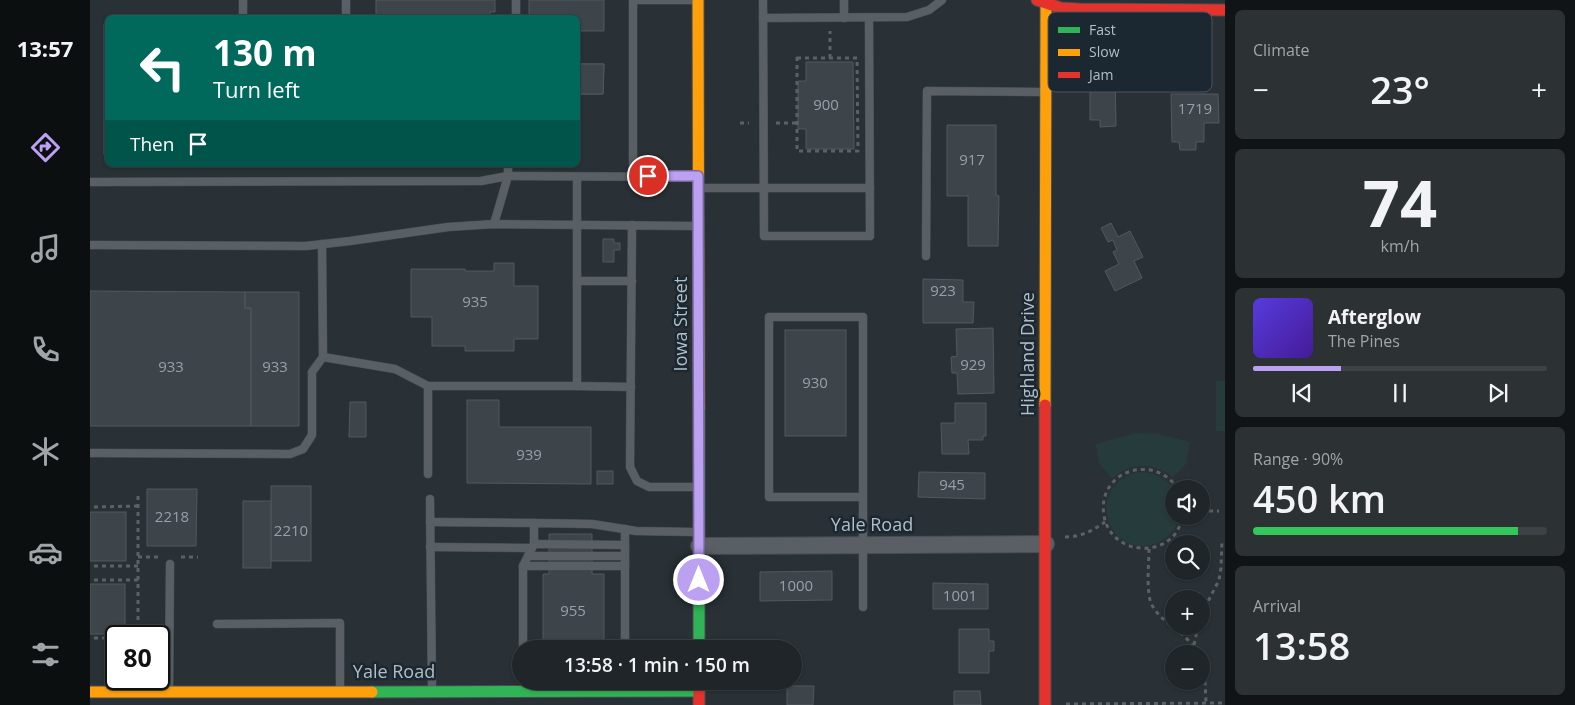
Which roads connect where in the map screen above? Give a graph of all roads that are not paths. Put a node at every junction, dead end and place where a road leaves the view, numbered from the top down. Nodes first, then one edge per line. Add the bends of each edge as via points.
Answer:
1 (243, 0) edge
2 (346, 0) edge
3 (516, 0) edge
4 (633, 0) edge
5 (698, 0) edge
6 (763, 0) edge
7 (844, 0) edge
8 (942, 0) edge
9 (1041, 2) edge
10 (1225, 10) edge
11 (243, 15) edge
12 (346, 15) edge
13 (516, 15) edge
14 (763, 18) junction
15 (844, 18) junction
16 (869, 18) junction
17 (1046, 92) junction
18 (508, 167) edge
19 (508, 176) junction
20 (577, 176) junction
21 (633, 176) junction
22 (90, 182) edge
23 (698, 182) junction
24 (764, 188) junction
25 (870, 188) junction
26 (494, 224) junction
27 (577, 225) junction
28 (632, 225) junction
29 (698, 226) junction
30 (322, 244) junction
31 (90, 245) edge
32 (926, 256) dead end
33 (577, 281) junction
34 (632, 281) junction
35 (323, 358) junction
36 (428, 386) junction
37 (577, 386) junction
38 (631, 387) junction
39 (90, 453) edge
40 (428, 474) dead end
41 (699, 487) junction
42 (863, 496) junction
43 (430, 499) dead end
44 (430, 522) junction
45 (534, 523) junction
46 (625, 530) junction
47 (699, 539) junction
48 (1046, 544) junction
49 (625, 545) junction
50 (863, 545) junction
51 (533, 546) junction
52 (430, 547) junction
53 (528, 556) junction
54 (625, 556) junction
55 (170, 564) dead end
56 (523, 566) junction
57 (625, 566) junction
58 (863, 607) dead end
59 (217, 624) dead end
60 (522, 640) edge
61 (625, 640) edge
62 (699, 640) edge
63 (540, 690) edge
64 (699, 690) edge
65 (519, 691) edge
66 (90, 692) edge
67 (170, 692) junction
68 (340, 692) junction
69 (432, 692) junction
70 (377, 698) edge
71 (699, 705) edge
72 (1045, 705) edge

1 - 11 lane
2 - 12 lane
3 - 13 lane
4 - 5 lane
4 - 21 lane
5 - 23 main road, Iowa Street
6 - 14 lane
7 - 15 lane
8 - 16 lane via 916,15
9 - 10 main road via 1061,8
9 - 17 main road, Highland Drive
14 - 15 lane
14 - 24 lane
15 - 16 lane
16 - 25 lane
17 - 32 lane via 927,91
17 - 48 main road, Highland Drive
18 - 19 lane
19 - 20 lane
19 - 22 lane via 481,181
19 - 26 lane
20 - 21 lane
20 - 27 lane
21 - 23 lane
23 - 24 lane
23 - 29 main road, Iowa Street
24 - 25 lane
24 - 25 lane via 764,236 870,236
26 - 27 lane
26 - 30 lane
27 - 28 lane
27 - 33 lane
28 - 29 lane
28 - 34 lane
29 - 41 main road, Iowa Street
30 - 31 lane
30 - 35 lane
33 - 34 lane
33 - 37 lane
34 - 38 lane
35 - 36 lane via 395,369
35 - 39 lane via 312,372 312,435 303,449 290,454
36 - 37 lane
36 - 40 lane
37 - 38 lane
38 - 41 lane via 630,467 638,481 649,486
41 - 47 main road, Iowa Street
42 - 42 lane via 863,317 769,317 769,496
42 - 50 lane
43 - 44 lane
44 - 45 lane
44 - 52 lane
45 - 46 lane via 592,524
45 - 51 lane
46 - 47 lane
46 - 49 lane
47 - 50 street, Yale Road
47 - 62 main road, Iowa Street
48 - 50 street, Yale Road
48 - 72 main road, Highland Drive
49 - 51 lane
49 - 54 lane
50 - 58 lane
51 - 52 lane
51 - 53 lane
52 - 69 lane
53 - 54 lane
53 - 56 lane
54 - 57 lane
55 - 67 lane
56 - 57 lane
56 - 60 lane
57 - 61 lane
59 - 68 lane via 340,622
63 - 65 main road, Yale Road
64 - 71 main road
65 - 69 main road, Yale Road
66 - 67 main road, Yale Road
67 - 68 main road, Yale Road via 236,695
68 - 70 main road, Yale Road
69 - 70 main road, Yale Road

